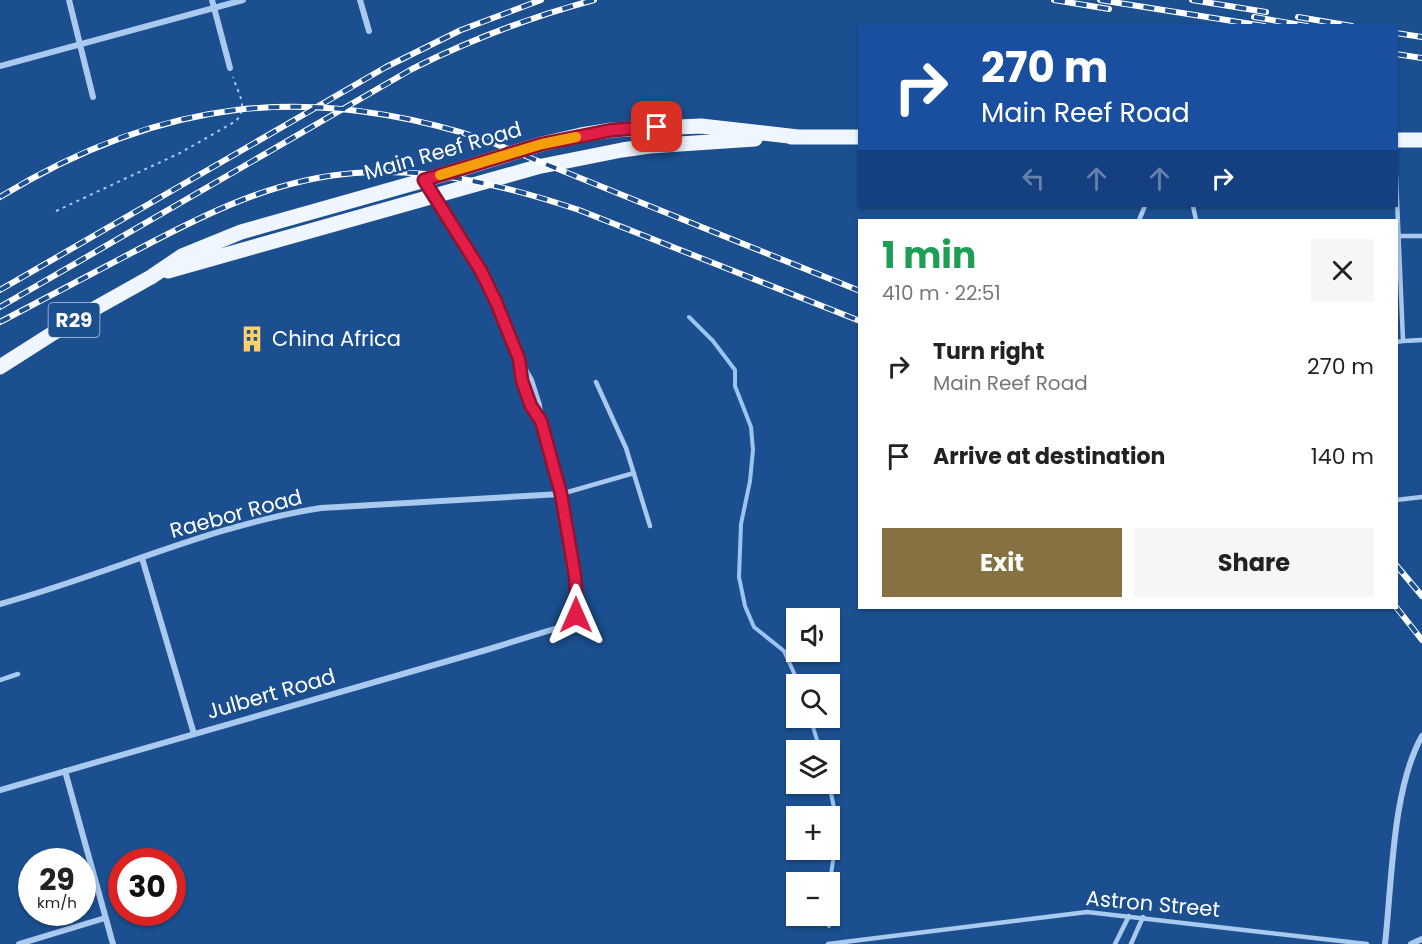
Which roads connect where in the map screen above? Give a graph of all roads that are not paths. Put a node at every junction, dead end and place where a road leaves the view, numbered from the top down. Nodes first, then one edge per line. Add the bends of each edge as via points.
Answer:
1 (69, 0) edge
2 (212, 0) edge
3 (243, 0) edge
4 (360, 0) edge
5 (214, 8) junction
6 (369, 31) dead end
7 (81, 45) junction
8 (0, 66) edge
9 (230, 68) road end
10 (93, 97) dead end
11 (798, 137) junction
12 (858, 137) edge
13 (1398, 140) edge
14 (1422, 140) edge
15 (493, 160) junction
16 (501, 177) junction
17 (424, 180) junction
18 (434, 196) junction
19 (1398, 207) edge
20 (1399, 236) junction
21 (1422, 237) edge
22 (1398, 247) edge
23 (151, 277) junction
24 (1422, 340) edge
25 (1403, 341) junction
26 (1398, 342) edge
27 (0, 366) edge
28 (596, 382) dead end
29 (634, 474) junction
30 (561, 494) junction
31 (1422, 497) edge
32 (1398, 500) edge
33 (650, 526) dead end
34 (142, 558) junction
35 (0, 604) edge
36 (18, 674) dead end
37 (0, 680) edge
38 (194, 734) junction
39 (1422, 736) edge
40 (65, 771) junction
41 (0, 790) edge
42 (1129, 916) junction
43 (1143, 917) junction
44 (105, 918) junction
45 (1422, 939) edge
46 (19, 944) edge
47 (113, 944) edge
48 (828, 944) edge
49 (1115, 944) edge
50 (1131, 944) edge
51 (1368, 944) edge
52 (1385, 944) edge
53 (1411, 944) edge

1 - 7 street
2 - 5 street
3 - 5 street
4 - 6 street
5 - 7 street
5 - 9 street
7 - 8 street
7 - 10 street
11 - 12 main road, Main Reef Road / R29
11 - 15 main road, Main Reef Road / R29 via 701,126 623,129 542,144
11 - 16 main road, Main Reef Road / R29 via 622,150
13 - 14 main road
15 - 16 main road
15 - 17 main road, Main Reef Road / R29
16 - 18 main road, Main Reef Road / R29
17 - 18 street
17 - 23 main road, Main Reef Road / R29 via 231,235 182,256
18 - 23 main road, Main Reef Road / R29
18 - 30 street via 490,289 531,380
19 - 20 lane
20 - 21 lane
20 - 22 lane
22 - 25 lane
23 - 27 main road, Main Reef Road / R29
24 - 25 lane
25 - 26 lane
28 - 29 lane
29 - 30 lane
29 - 33 lane
30 - 34 street, Raebor Road via 312,509 269,518
30 - 38 street, Julbert Road via 575,576 577,608 573,621
31 - 32 lane
34 - 35 street, Raebor Road
34 - 38 street
36 - 37 lane
38 - 40 street, Julbert Road
39 - 52 street via 1405,777
40 - 41 street, Julbert Road
40 - 44 street
42 - 43 lane, Astron Street
42 - 48 lane, Astron Street via 1087,912
42 - 49 lane
43 - 50 lane
43 - 51 lane, Astron Street
44 - 46 street
44 - 47 street
45 - 53 street

